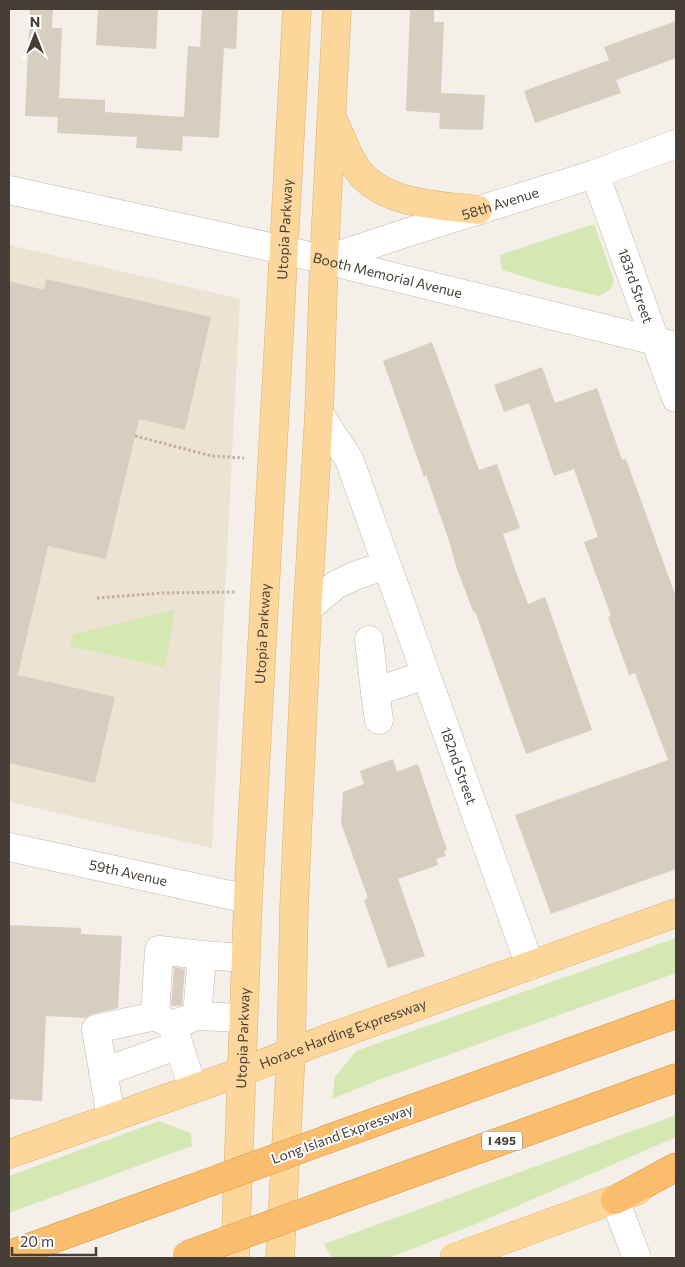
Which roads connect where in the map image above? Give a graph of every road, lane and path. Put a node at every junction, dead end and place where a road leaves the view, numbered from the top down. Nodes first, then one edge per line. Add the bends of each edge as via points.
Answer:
1 (297, 9) edge
2 (337, 9) edge
3 (332, 117) junction
4 (676, 144) edge
5 (595, 174) junction
6 (9, 190) edge
7 (478, 210) junction
8 (284, 250) junction
9 (324, 260) junction
10 (666, 344) edge
11 (676, 398) edge
12 (319, 414) junction
13 (135, 436) dead end
14 (244, 458) dead end
15 (386, 565) junction
16 (236, 592) dead end
17 (97, 598) dead end
18 (308, 608) junction
19 (369, 640) dead end
20 (425, 675) junction
21 (376, 692) junction
22 (379, 720) dead end
23 (9, 847) edge
24 (248, 899) junction
25 (676, 913) edge
26 (202, 955) junction
27 (246, 958) junction
28 (530, 966) junction
29 (676, 1014) edge
30 (197, 1016) junction
31 (243, 1018) junction
32 (169, 1029) junction
33 (291, 1054) junction
34 (103, 1072) junction
35 (241, 1072) junction
36 (676, 1078) edge
37 (193, 1088) junction
38 (111, 1118) junction
39 (9, 1154) edge
40 (676, 1167) edge
41 (676, 1176) edge
42 (615, 1200) junction
43 (9, 1255) edge
44 (182, 1256) edge
45 (235, 1258) edge
46 (280, 1258) edge
47 (454, 1258) edge
48 (637, 1258) edge

1 - 8 main road, Utopia Parkway
2 - 3 main road
3 - 7 main road via 356,169 375,186 393,196
3 - 9 main road
4 - 5 street, 58th Avenue
5 - 7 street, 58th Avenue
5 - 10 street, 183rd Street
6 - 8 street, Booth Memorial Avenue
7 - 9 street, 58th Avenue
8 - 9 street, Booth Memorial Avenue
8 - 24 main road, Utopia Parkway
9 - 10 street, Booth Memorial Avenue
9 - 12 main road
10 - 11 street, 183rd Street
12 - 15 street, 182nd Street via 349,459
12 - 18 main road
13 - 14 path via 212,456
15 - 18 street via 337,584
15 - 20 street, 182nd Street
16 - 17 path
18 - 33 main road via 294,907
19 - 21 street
20 - 21 street
20 - 28 street, 182nd Street
21 - 22 street
23 - 24 street, 59th Avenue
24 - 27 main road, Utopia Parkway
25 - 28 main road, Horace Harding Expressway
26 - 27 street
26 - 30 street
26 - 32 street via 159,950
27 - 31 main road, Utopia Parkway
28 - 33 main road, Horace Harding Expressway
29 - 43 highway, Long Island Expressway, bridge
30 - 31 street
30 - 32 street
31 - 35 main road, Utopia Parkway
32 - 34 street
32 - 34 street via 96,1028
32 - 37 street
33 - 35 main road, Horace Harding Expressway
33 - 46 main road
34 - 38 street
35 - 37 main road, Horace Harding Expressway
35 - 45 main road, Utopia Parkway
36 - 44 highway, I 495, bridge
37 - 38 main road, Horace Harding Expressway
38 - 39 main road, Horace Harding Expressway
40 - 42 highway
41 - 42 main road
42 - 47 main road
42 - 48 street

